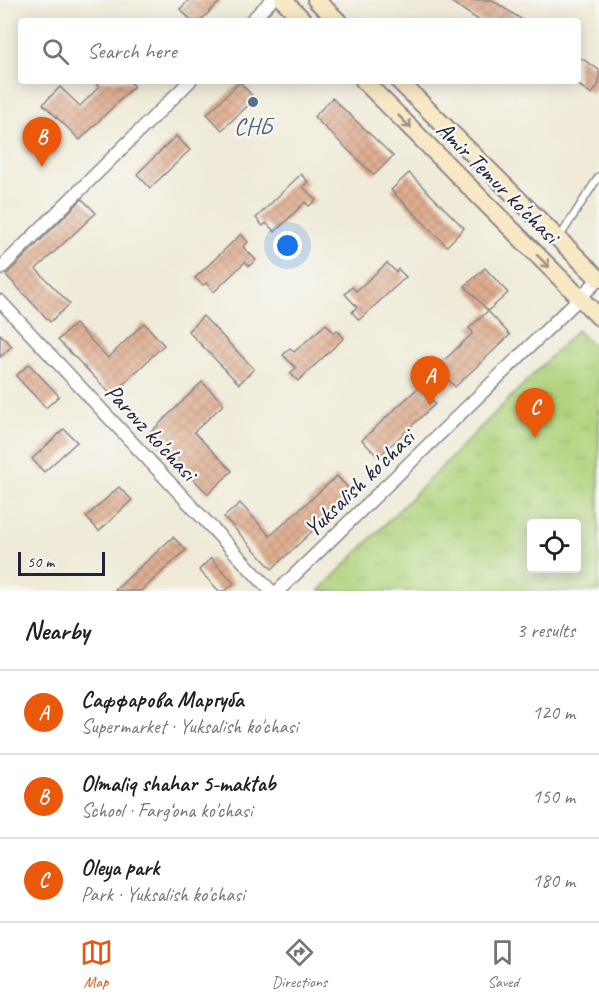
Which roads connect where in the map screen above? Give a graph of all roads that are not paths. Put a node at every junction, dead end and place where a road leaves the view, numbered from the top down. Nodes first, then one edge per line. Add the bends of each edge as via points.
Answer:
1 (272, 0) edge
2 (283, 0) edge
3 (316, 0) edge
4 (254, 18) edge
5 (301, 18) edge
6 (335, 18) edge
7 (187, 84) edge
8 (367, 84) edge
9 (402, 84) edge
10 (599, 176) edge
11 (559, 239) junction
12 (0, 269) edge
13 (599, 279) edge
14 (579, 298) junction
15 (0, 301) edge
16 (599, 317) edge
17 (271, 591) edge
18 (278, 591) edge

1 - 4 street
2 - 5 main road
3 - 6 main road
7 - 12 street
8 -> 14 main road, Amir Temur ko'chasi
9 - 11 main road, Amir Temur ko'chasi
10 - 11 lane
11 - 13 main road, Amir Temur ko'chasi
13 - 14 street, Yuksalish ko'chasi
14 - 16 main road, Amir Temur ko'chasi
14 - 18 street, Yuksalish ko'chasi
15 - 17 street, Parovz ko'chasi

